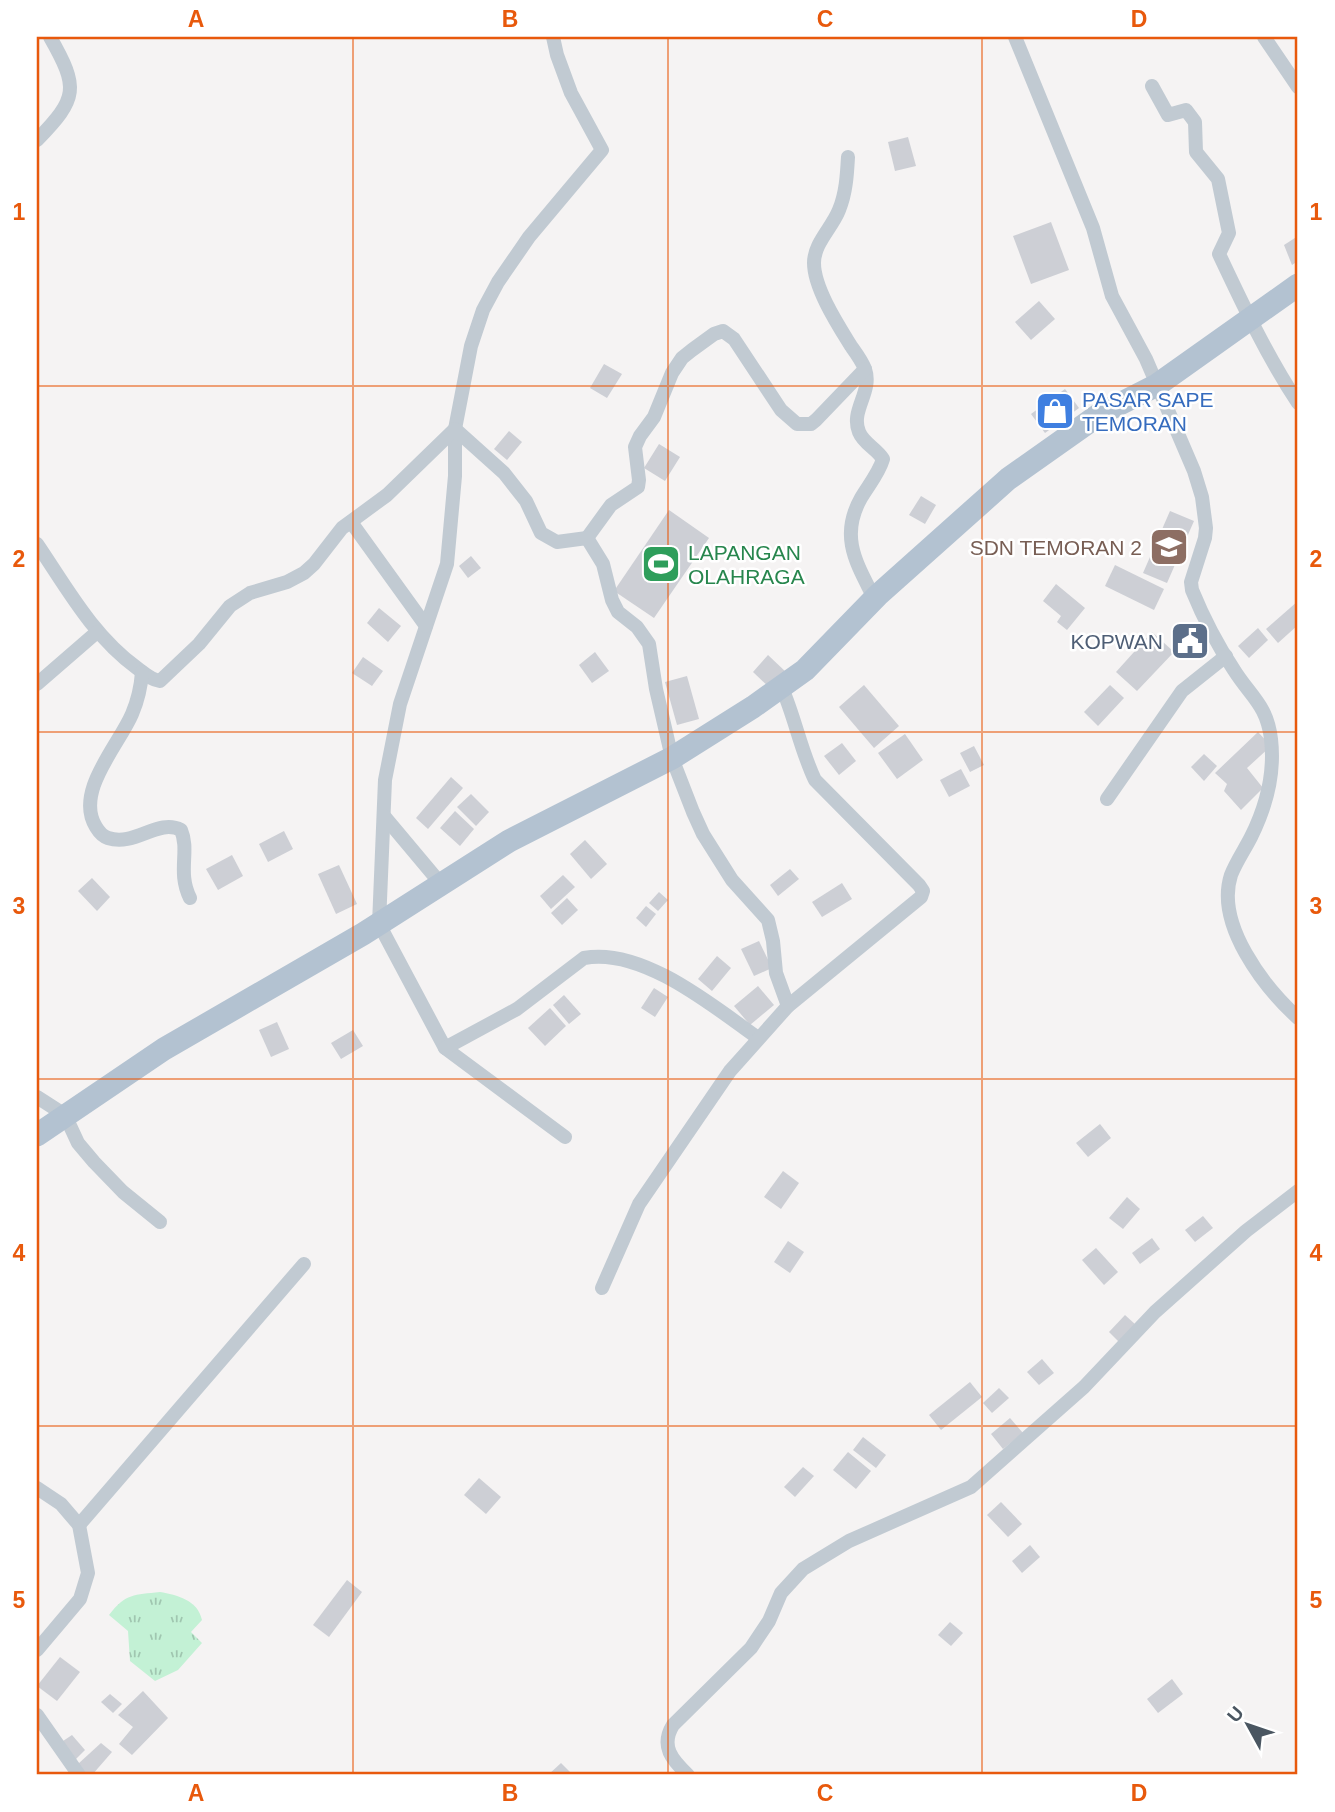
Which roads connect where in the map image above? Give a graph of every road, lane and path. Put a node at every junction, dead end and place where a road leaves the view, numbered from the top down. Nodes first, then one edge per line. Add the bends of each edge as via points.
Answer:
1 (50, 37) edge
2 (553, 37) edge
3 (1016, 37) edge
4 (1264, 37) edge
5 (1152, 86) dead end
6 (1298, 87) edge
7 (37, 140) edge
8 (848, 157) dead end
9 (1298, 285) edge
10 (1250, 319) junction
11 (865, 369) junction
12 (1157, 385) junction
13 (1298, 403) edge
14 (455, 429) junction
15 (351, 522) junction
16 (587, 538) junction
17 (37, 544) edge
18 (874, 598) junction
19 (426, 626) junction
20 (97, 632) junction
21 (1226, 656) junction
22 (142, 672) junction
23 (37, 684) edge
24 (782, 688) junction
25 (672, 758) junction
26 (1107, 800) dead end
27 (384, 816) junction
28 (441, 884) junction
29 (190, 898) dead end
30 (379, 923) junction
31 (788, 1006) junction
32 (1298, 1018) edge
33 (758, 1038) junction
34 (445, 1048) junction
35 (37, 1097) edge
36 (65, 1115) junction
37 (37, 1135) edge
38 (565, 1137) dead end
39 (1298, 1191) edge
40 (160, 1222) dead end
41 (304, 1264) dead end
42 (602, 1288) dead end
43 (37, 1488) edge
44 (79, 1525) junction
45 (37, 1650) edge
46 (37, 1715) edge
47 (79, 1775) edge
48 (688, 1775) edge

1 - 7 street via 70,79 71,96
2 - 14 street via 571,93 602,150 529,237 483,310
3 - 12 street via 1093,228 1112,296
4 - 6 street
5 - 10 street via 1168,115 1186,110 1195,122 1196,152 1218,179 1229,233 1219,254
8 - 11 street via 844,197 814,262 831,311
9 - 10 main road
10 - 12 main road
10 - 13 street
11 - 16 street via 816,420 797,424 781,410 734,339 723,331 713,334 677,365 654,416 636,442 638,487 611,505
11 - 18 street via 867,385 857,426 863,441 883,462 858,503 851,543
12 - 18 main road via 1100,414 1018,472
12 - 21 street via 1202,498 1205,538 1192,590
14 - 15 street via 387,495
14 - 16 street via 519,492 541,533 557,542
14 - 19 street via 447,564
15 - 19 street
15 - 22 street via 304,573 250,593 230,606 165,679 155,681
16 - 25 street via 603,564 618,612 649,644
17 - 20 street
18 - 24 main road
19 - 27 street via 400,704 385,780
20 - 22 street
20 - 23 street
21 - 26 street via 1182,691
21 - 32 street via 1266,714 1272,767 1264,806 1229,883 1231,916 1245,952
22 - 29 street via 133,712 96,778 91,815 104,837 119,840 163,827 181,830 184,886
24 - 25 main road
24 - 31 street via 816,780 923,891
25 - 28 main road via 509,841
25 - 31 street via 703,834 732,880 768,920 776,973
27 - 28 street
27 - 30 street
28 - 30 main road
30 - 34 street
30 - 36 main road via 163,1049
31 - 33 street
33 - 34 street via 693,992 625,959 597,956 584,958 517,1009
33 - 42 street via 730,1071 639,1204
34 - 38 street
35 - 36 street
36 - 37 main road
36 - 40 street via 94,1163
39 - 48 street via 1155,1312 1084,1387 971,1487 849,1541 803,1569 781,1593 751,1648 668,1733 669,1754
41 - 44 street
43 - 44 street via 61,1504
44 - 45 street via 88,1573 84,1587
46 - 47 street

